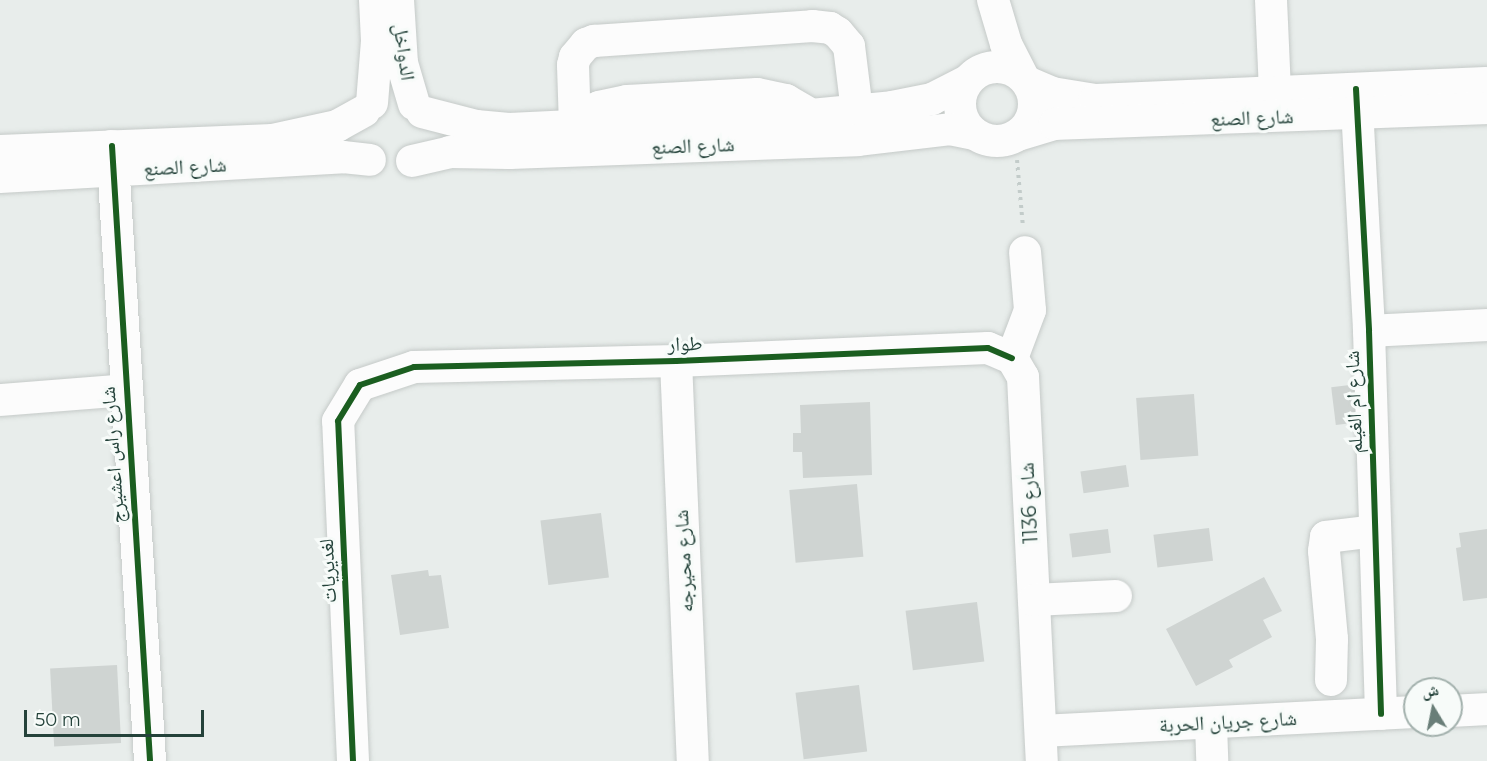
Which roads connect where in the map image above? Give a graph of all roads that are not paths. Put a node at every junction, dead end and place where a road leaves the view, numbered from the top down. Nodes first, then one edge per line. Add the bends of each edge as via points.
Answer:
1 (375, 0) edge
2 (398, 0) edge
3 (1271, 0) edge
4 (993, 2) edge
5 (972, 77) junction
6 (1025, 79) junction
7 (1487, 83) edge
8 (1275, 92) junction
9 (1357, 101) junction
10 (368, 107) junction
11 (418, 108) junction
12 (1487, 108) edge
13 (857, 111) junction
14 (575, 122) junction
15 (974, 134) junction
16 (1013, 138) junction
17 (0, 151) edge
18 (113, 158) junction
19 (370, 160) junction
20 (412, 161) junction
21 (0, 177) edge
22 (1025, 252) road end
23 (1487, 325) edge
24 (1368, 331) junction
25 (1012, 358) junction
26 (676, 361) junction
27 (360, 385) joint
28 (126, 390) junction
29 (0, 400) edge
30 (1375, 531) junction
31 (1116, 596) dead end
32 (1034, 600) junction
33 (1330, 680) dead end
34 (1487, 709) edge
35 (1463, 710) edge
36 (1403, 713) edge
37 (1381, 714) junction
38 (1211, 724) junction
39 (1041, 746) edge
40 (150, 761) edge
41 (353, 761) edge
42 (693, 761) edge
43 (1212, 761) edge

1 - 10 street, الدواخل via 378,41
2 - 11 street, الدواخل via 402,63
3 - 8 street
4 - 5 street
4 - 6 street via 1011,56
5 - 6 street via 999,66
5 - 13 street, شارع الصنع via 932,99
5 - 15 street via 959,102 966,125
6 - 8 street, شارع الصنع via 1052,93 1095,100
6 - 16 street via 1034,94 1033,117
7 - 9 street, شارع الصنع
8 - 9 street, شارع الصنع
9 - 12 street, شارع الصنع
9 - 16 street, شارع الصنع via 1055,124
9 - 24 street, شارع ام الغيلم
10 - 11 street via 393,97
10 - 18 street, شارع الصنع via 337,126 273,140
10 - 19 street via 359,120 358,142
11 - 14 street, شارع الصنع via 476,126 509,129
11 - 20 street via 426,123 425,144
13 - 14 street, شارع الصنع
13 - 14 street via 849,46 830,28 812,26 586,44 575,57
15 - 16 street via 996,142
15 - 20 street, شارع الصنع via 950,129 857,140 459,152
17 - 18 street, شارع الصنع
18 - 19 street, شارع الصنع
18 - 21 street, شارع الصنع
18 - 28 street, شارع راس اعشيرج
19 - 20 street via 391,168
22 - 25 street via 1030,310
23 - 24 street
24 - 30 street, شارع ام الغيلم
25 - 26 street, طوار via 988,348
25 - 32 street, شارع 1136 via 1023,377
26 - 27 street, طوار via 414,367
26 - 42 street, شارع محيرجه
27 - 41 street, لغديريات via 338,421
28 - 29 street
28 - 40 street, شارع راس اعشيرج
30 - 33 street via 1326,537 1332,639
30 - 37 street, شارع ام الغيلم
31 - 32 street
32 - 39 street, شارع 1136
34 - 35 street
36 - 37 street, شارع جريان الحربة
37 - 38 street, شارع جريان الحربة
38 - 39 street, شارع جريان الحربة
38 - 43 street

